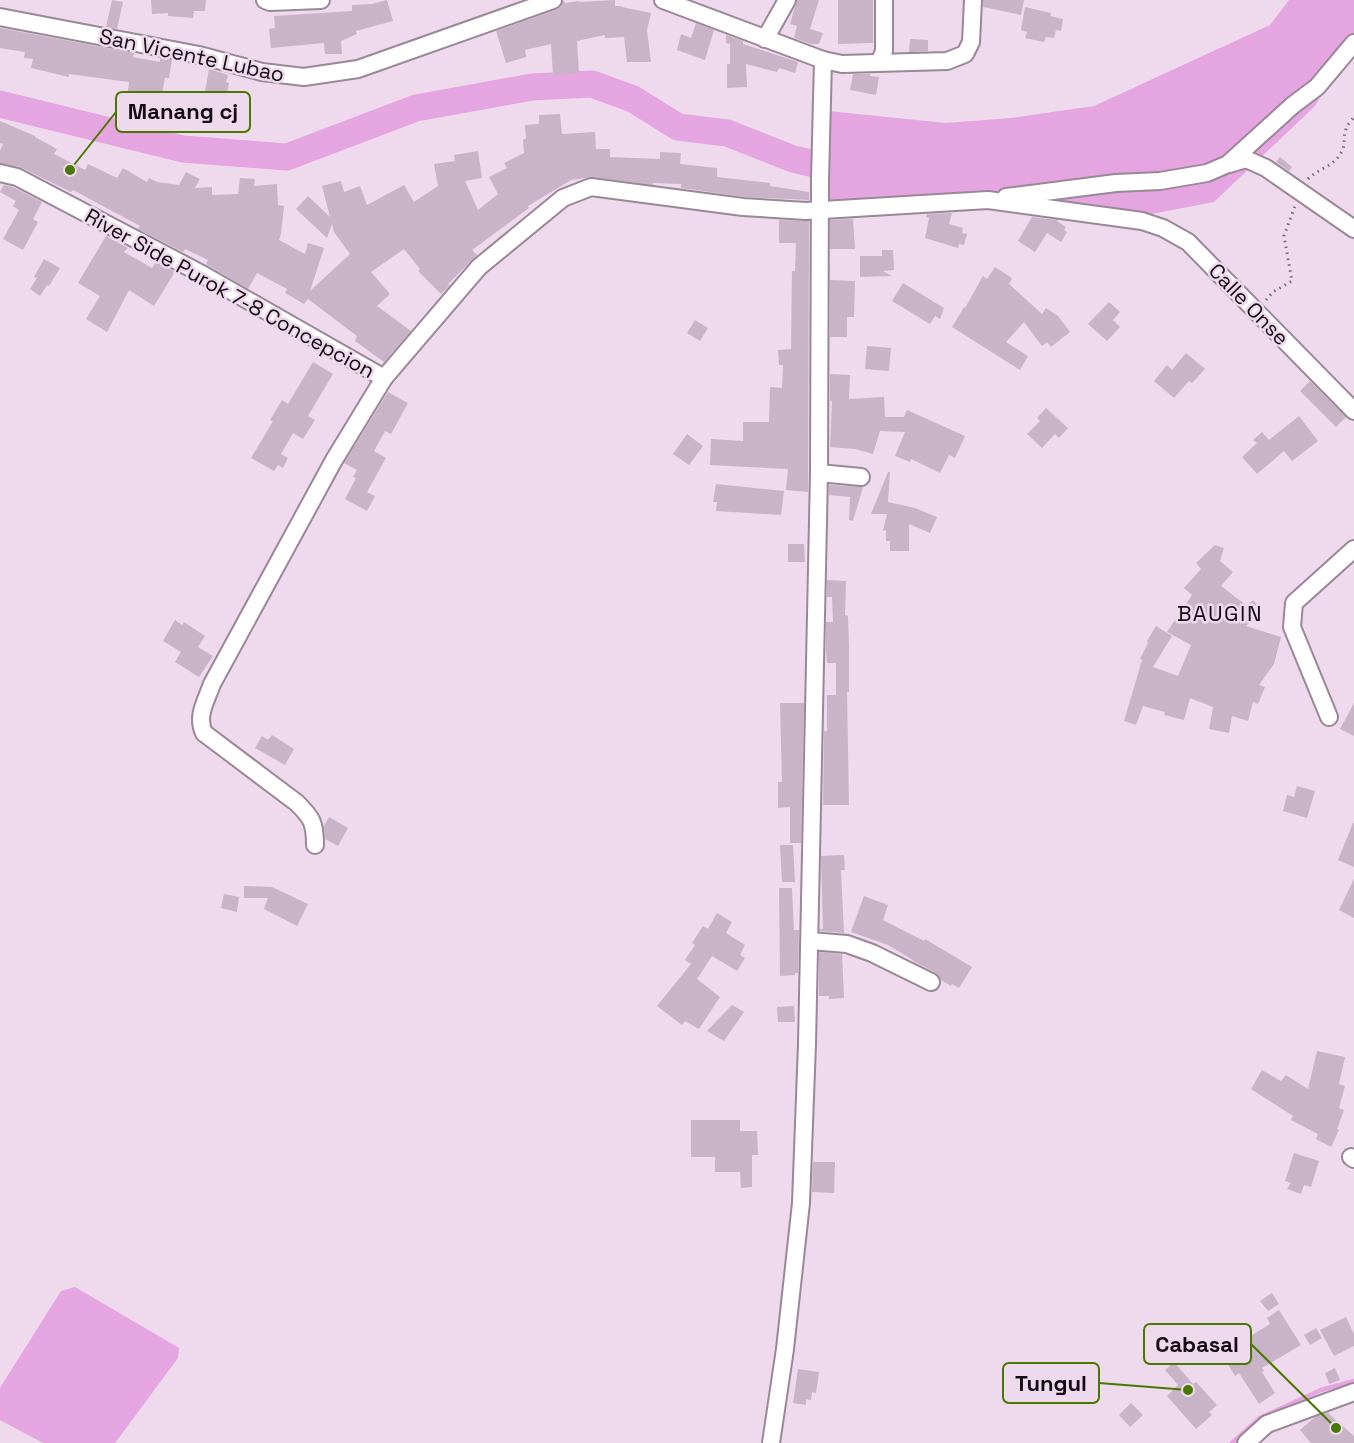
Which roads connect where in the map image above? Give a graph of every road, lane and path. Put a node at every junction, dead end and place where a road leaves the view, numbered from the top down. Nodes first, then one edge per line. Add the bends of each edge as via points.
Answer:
1 (265, 0) edge
2 (321, 0) edge
3 (553, 0) edge
4 (663, 0) edge
5 (787, 0) edge
6 (884, 0) edge
7 (973, 0) edge
8 (511, 7) edge
9 (0, 17) edge
10 (765, 39) junction
11 (1354, 43) edge
12 (823, 60) junction
13 (880, 62) junction
14 (1354, 117) edge
15 (1228, 164) junction
16 (0, 173) edge
17 (1300, 192) junction
18 (988, 200) junction
19 (821, 210) junction
20 (1354, 229) edge
21 (1262, 317) junction
22 (384, 378) junction
23 (1354, 411) edge
24 (819, 473) junction
25 (861, 477) dead end
26 (1354, 549) edge
27 (1329, 717) dead end
28 (315, 845) dead end
29 (810, 940) junction
30 (931, 982) dead end
31 (1354, 1392) edge
32 (771, 1443) edge
33 (1246, 1443) edge

1 - 2 street
3 - 8 street, San Vicente Lubao
4 - 10 street
5 - 10 street
6 - 13 street via 884,51
7 - 13 street via 970,42 965,54 946,61
8 - 9 street, San Vicente Lubao via 358,69 304,77 262,72 200,55
10 - 12 street
11 - 15 street via 1317,87
12 - 13 street via 842,64
12 - 19 street
14 - 17 path via 1346,129 1340,156 1332,165 1316,171
15 - 17 street via 1246,159
15 - 18 street via 1206,173 1160,181 1068,188
16 - 22 street, River Side Purok 7-8 Concepcion via 17,177 200,273
17 - 20 street
17 - 21 path via 1284,236 1292,281 1273,292
18 - 19 street, River Side Purok 7-8 Concepcion
18 - 21 street, Calle Onse via 1143,221 1163,228 1188,242
19 - 22 street, River Side Purok 7-8 Concepcion via 743,207 591,187 572,194 479,267
19 - 24 street
21 - 23 street, Calle Onse
22 - 28 street via 334,460 212,684 200,715 204,733 311,817
24 - 25 street
24 - 29 street
26 - 27 street via 1294,603 1292,627
29 - 30 street via 847,944
29 - 32 street via 801,1203
31 - 33 street via 1267,1424

